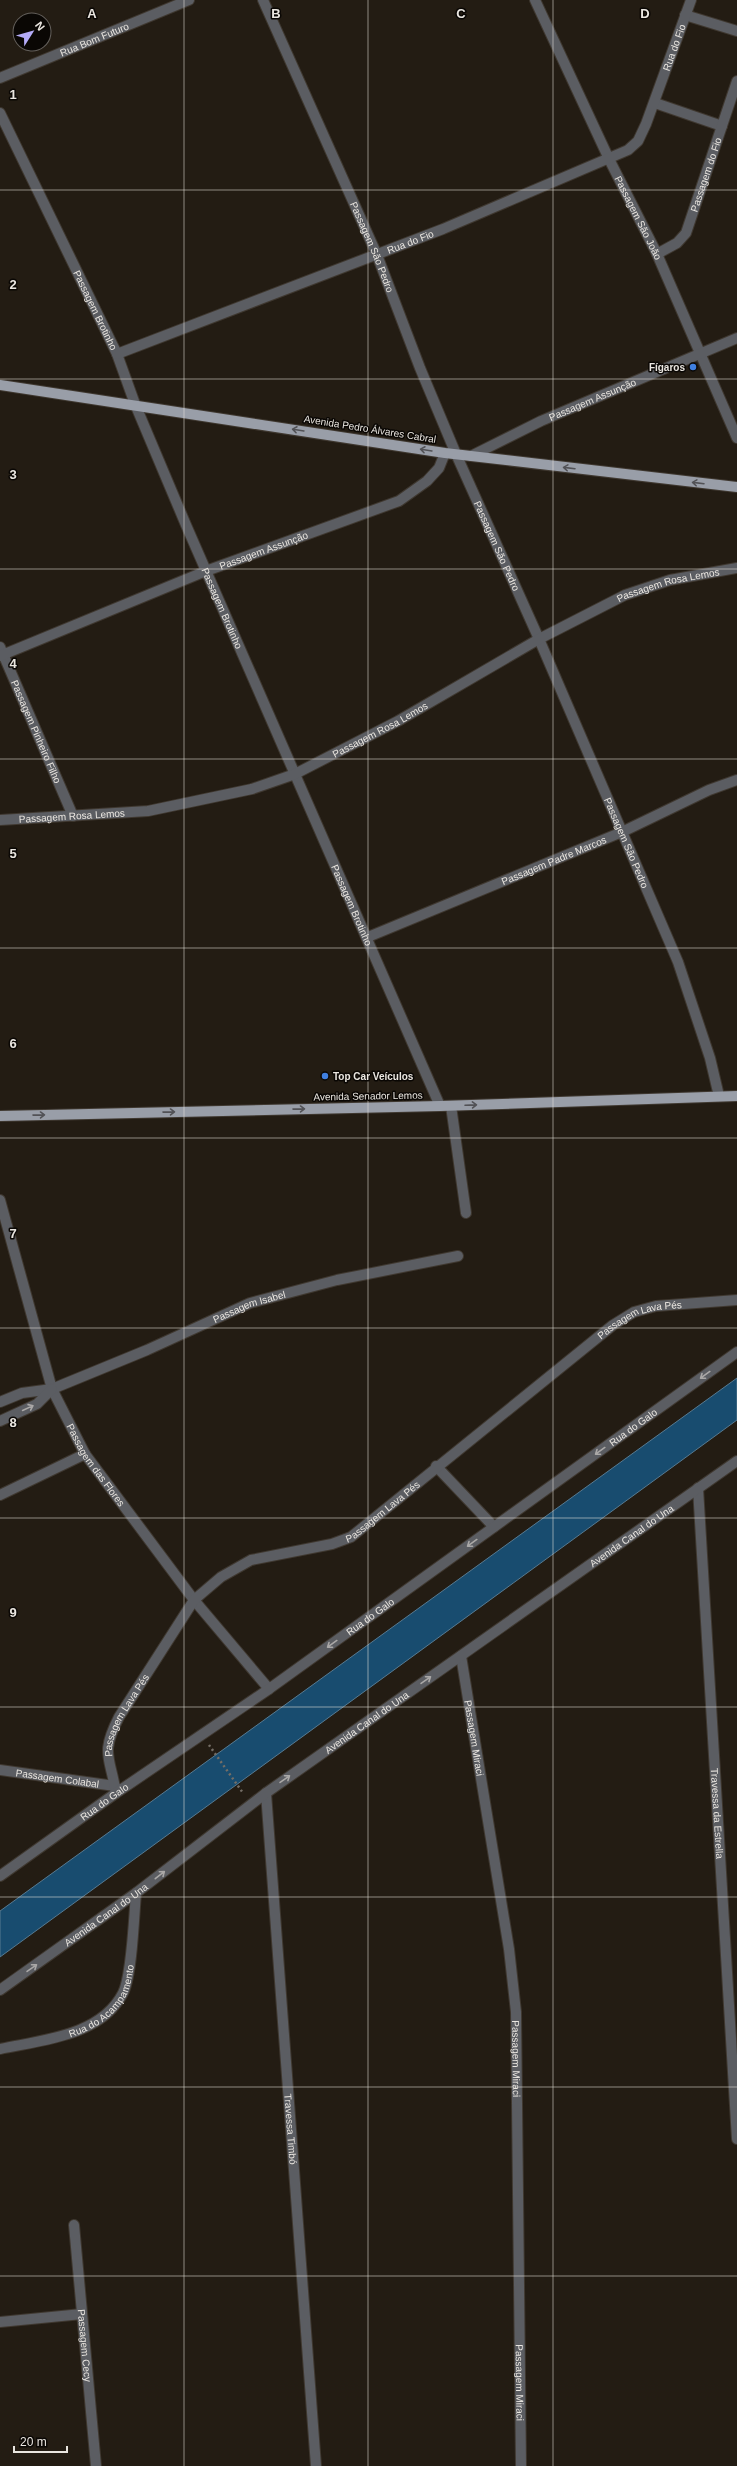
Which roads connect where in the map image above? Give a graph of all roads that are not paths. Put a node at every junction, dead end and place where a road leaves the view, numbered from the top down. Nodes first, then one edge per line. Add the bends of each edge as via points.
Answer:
1 (189, 0) edge
2 (263, 0) edge
3 (535, 0) edge
4 (691, 0) edge
5 (685, 15) junction
6 (737, 31) edge
7 (0, 78) edge
8 (737, 81) edge
9 (655, 103) junction
10 (0, 113) edge
11 (722, 126) junction
12 (609, 159) junction
13 (657, 254) junction
14 (377, 255) junction
15 (737, 338) edge
16 (700, 352) junction
17 (117, 354) junction
18 (0, 385) edge
19 (135, 404) junction
20 (737, 438) edge
21 (445, 453) junction
22 (456, 454) junction
23 (471, 456) junction
24 (737, 487) edge
25 (737, 568) edge
26 (206, 571) junction
27 (539, 639) junction
28 (1, 653) edge
29 (295, 774) junction
30 (737, 780) edge
31 (73, 816) junction
32 (0, 820) edge
33 (622, 832) junction
34 (368, 937) junction
35 (719, 1096) junction
36 (737, 1096) edge
37 (440, 1106) junction
38 (451, 1106) junction
39 (0, 1116) edge
40 (0, 1200) edge
41 (466, 1213) dead end
42 (458, 1256) dead end
43 (737, 1300) edge
44 (737, 1352) edge
45 (52, 1389) junction
46 (0, 1402) edge
47 (0, 1421) edge
48 (84, 1454) junction
49 (737, 1461) edge
50 (436, 1466) junction
51 (698, 1488) junction
52 (0, 1495) edge
53 (494, 1527) junction
54 (194, 1600) junction
55 (461, 1656) junction
56 (269, 1689) junction
57 (0, 1770) edge
58 (115, 1790) junction
59 (266, 1792) junction
60 (0, 1876) edge
61 (136, 1893) junction
62 (0, 1990) edge
63 (0, 2049) edge
64 (737, 2139) edge
65 (74, 2225) dead end
66 (82, 2314) junction
67 (0, 2322) edge
68 (96, 2466) edge
69 (316, 2466) edge
70 (521, 2466) edge

1 - 7 street, Rua Bom Futuro
2 - 14 street, Passagem São Pedro
3 - 12 street, Passagem São João
4 - 5 street, Rua do Fio
5 - 6 street, Rua do Fio
5 - 9 street, Rua do Fio
8 - 11 street, Passagem do Fio
9 - 11 street
9 - 12 street, Rua do Fio via 638,141 628,150
10 - 17 street, Passagem Brotinho
11 - 13 street, Passagem do Fio via 686,233 677,243
12 - 13 street, Passagem São João
12 - 14 street, Rua do Fio
13 - 16 street, Passagem São João
14 - 17 street, Rua do Fio
14 - 22 street, Passagem São Pedro
15 - 16 street, Passagem Assunção
16 - 20 street, Passagem São João
16 - 23 street, Passagem Assunção via 541,421
17 - 19 street, Passagem Brotinho
18 - 19 main road, Avenida Pedro Álvares Cabral
21 -> 19 main road, Avenida Pedro Álvares Cabral
19 - 26 street, Passagem Brotinho
21 - 22 main road, Avenida Pedro Álvares Cabral
21 - 26 street, Passagem Assunção via 439,468 427,481 399,501
22 - 23 main road, Avenida Pedro Álvares Cabral
22 - 27 street, Passagem São Pedro
24 -> 23 main road, Avenida Pedro Álvares Cabral
25 - 27 street, Passagem Rosa Lemos via 670,580 645,588
26 - 28 street, Passagem Assunção
26 - 29 street, Passagem Brotinho
27 - 29 street, Passagem Rosa Lemos via 398,721
27 - 33 street, Passagem São Pedro
28 - 31 street, Passagem Pinheiro Filho
29 - 31 street, Passagem Rosa Lemos via 252,789 148,811
29 - 34 street, Passagem Brotinho
30 - 33 street, Passagem Padre Marcos via 709,790
31 - 32 street, Passagem Rosa Lemos
33 - 34 street, Passagem Padre Marcos
33 - 35 street, Passagem São Pedro via 678,962 708,1051
34 - 37 street, Passagem Brotinho
35 - 36 main road, Avenida Senador Lemos
38 -> 35 main road, Avenida Senador Lemos
37 - 38 main road, Avenida Senador Lemos
39 -> 37 main road, Avenida Senador Lemos
38 - 41 street
40 - 45 street, Passagem das Flores
42 - 45 street, Passagem Isabel via 337,1280 250,1304
43 - 50 street, Passagem Lava Pés via 677,1303 634,1312 613,1325
44 -> 53 street, Rua do Galo
45 - 46 street, Passagem Isabel via 22,1393
47 -> 45 street, Passagem Isabel via 37,1404
45 - 48 street, Passagem das Flores
48 - 52 street
48 - 54 street, Passagem das Flores
49 - 51 street, Avenida Canal do Una
50 - 53 street
50 - 54 street, Passagem Lava Pés via 351,1537 332,1544 251,1560 221,1577
51 - 55 street, Avenida Canal do Una
51 - 64 street, Travessa da Estrella
53 -> 56 street, Rua do Galo
54 - 56 street, Passagem das Flores
54 - 58 street, Passagem Lava Pés via 108,1738 107,1751
59 -> 55 street, Avenida Canal do Una
55 - 70 street, Passagem Miraci via 509,1949 516,2012
56 - 58 street, Rua do Galo
57 - 58 street, Passagem Colabal
58 - 60 street, Rua do Galo
61 -> 59 street, Avenida Canal do Una
59 - 69 street, Travessa Timbó
62 -> 61 street, Avenida Canal do Una
61 - 63 street, Rua do Acampamento via 127,1977 124,1992 115,2004 90,2026 69,2034
65 - 66 street, Passagem Cecy
66 - 67 street
66 - 68 street, Passagem Cecy

